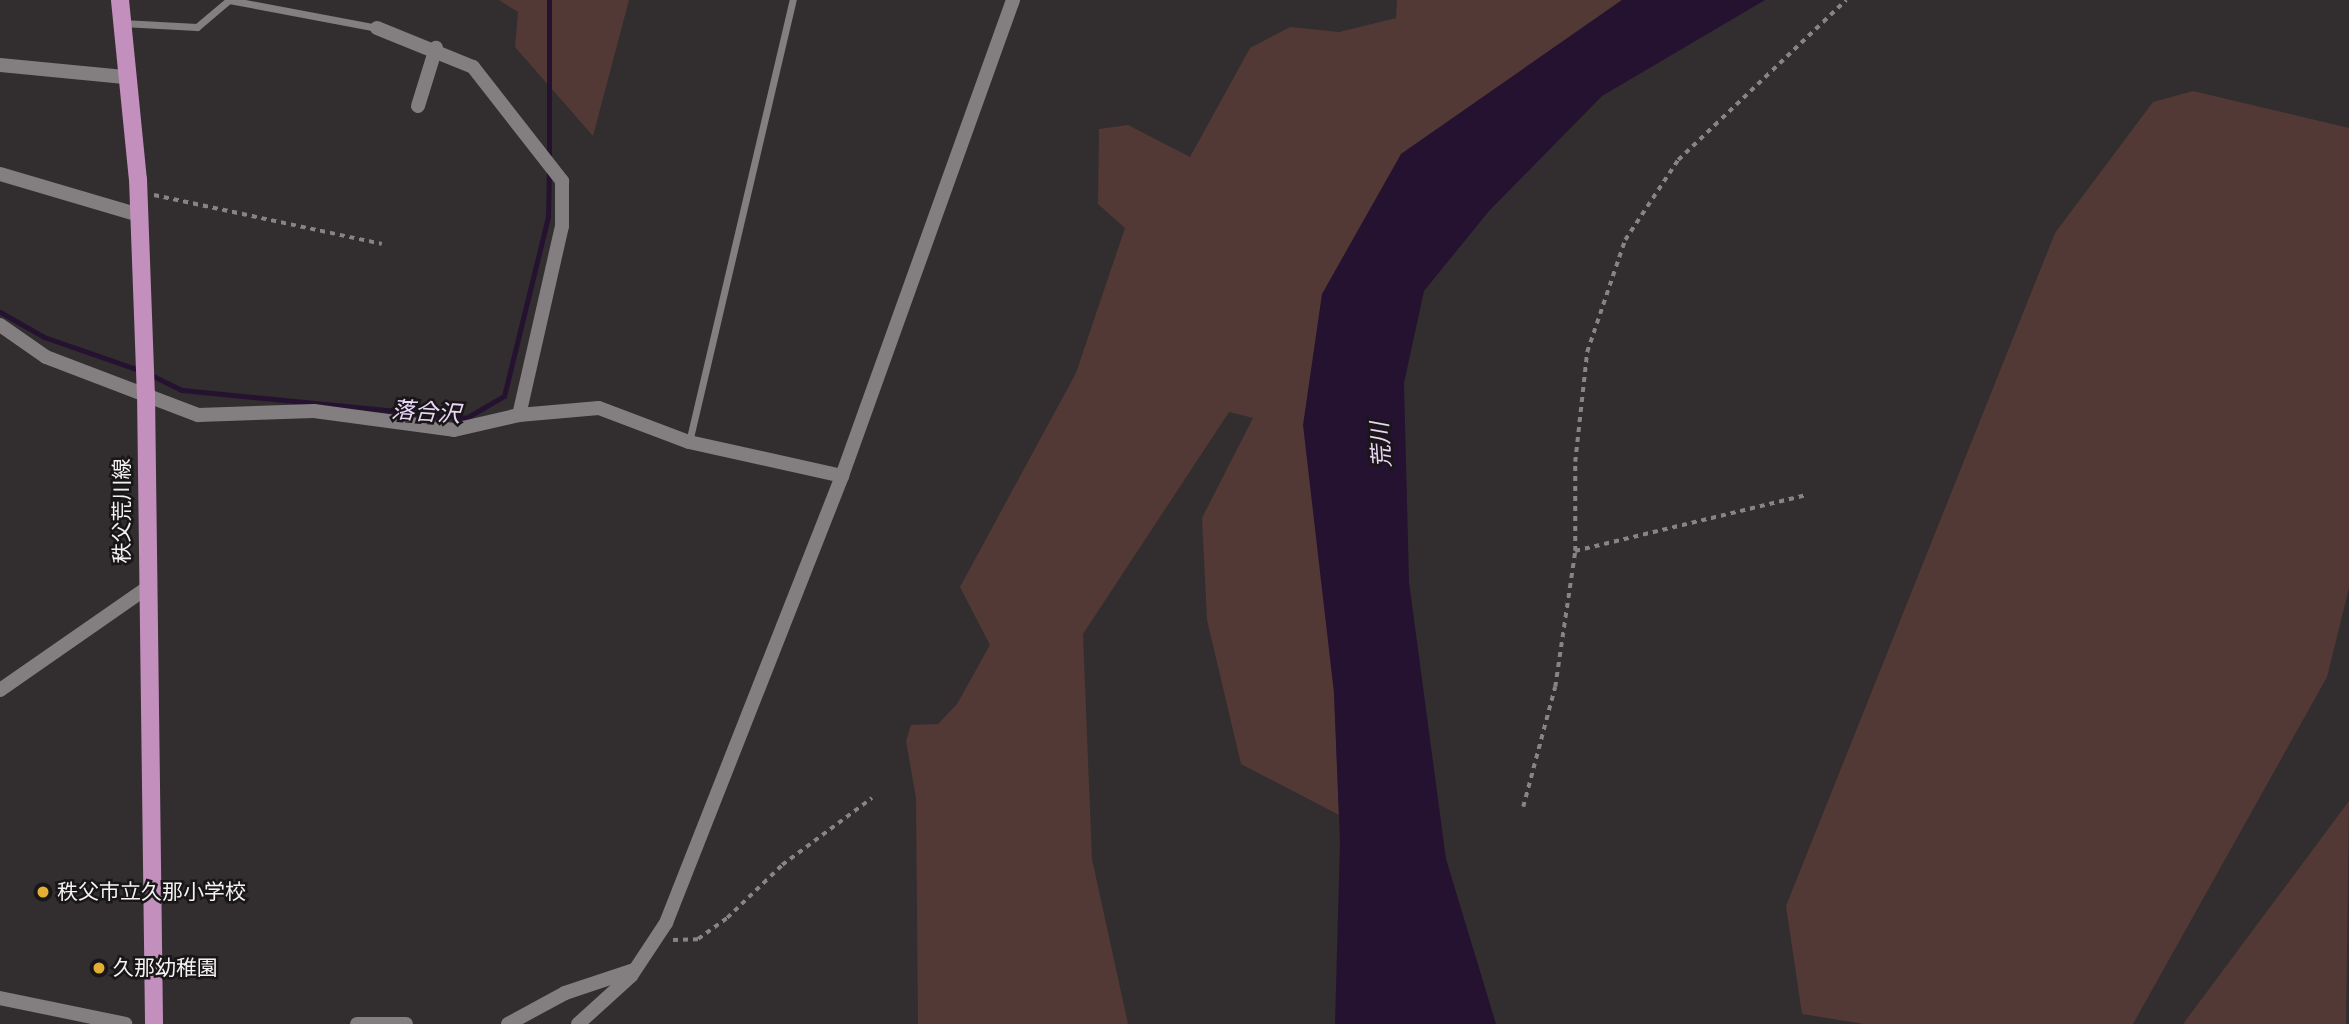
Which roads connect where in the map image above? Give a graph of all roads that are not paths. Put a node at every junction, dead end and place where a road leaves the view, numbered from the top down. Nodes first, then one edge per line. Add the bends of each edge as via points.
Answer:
1 (120, 0) edge
2 (793, 0) edge
3 (1013, 0) edge
4 (121, 23) junction
5 (377, 28) joint
6 (436, 48) junction
7 (0, 65) edge
8 (124, 77) junction
9 (418, 106) dead end
10 (0, 174) edge
11 (139, 215) junction
12 (0, 325) edge
13 (146, 393) junction
14 (519, 415) junction
15 (689, 442) junction
16 (842, 476) junction
17 (144, 590) junction
18 (0, 690) edge
19 (635, 970) junction
20 (0, 998) edge
21 (125, 1024) edge
22 (154, 1024) edge
23 (358, 1024) edge
24 (405, 1024) edge
25 (508, 1024) edge
26 (578, 1024) edge

1 - 4 main road, 秩父荒川線
2 - 15 lane
3 - 16 street
4 - 5 lane via 197,27 229,0
4 - 8 main road, 秩父荒川線
5 - 6 street
6 - 9 street
6 - 14 street via 473,67 562,181 562,226
7 - 8 street
8 - 11 main road, 秩父荒川線
10 - 11 street
11 - 13 main road, 秩父荒川線
12 - 13 street via 46,357
13 - 14 street via 198,415 226,419 314,411 454,430
13 - 17 main road, 秩父荒川線
14 - 15 street via 599,408
15 - 16 street
16 - 19 street via 654,941
17 - 18 street
17 - 22 main road, 秩父荒川線
19 - 25 street via 565,993
19 - 26 street
20 - 21 street
23 - 24 street

